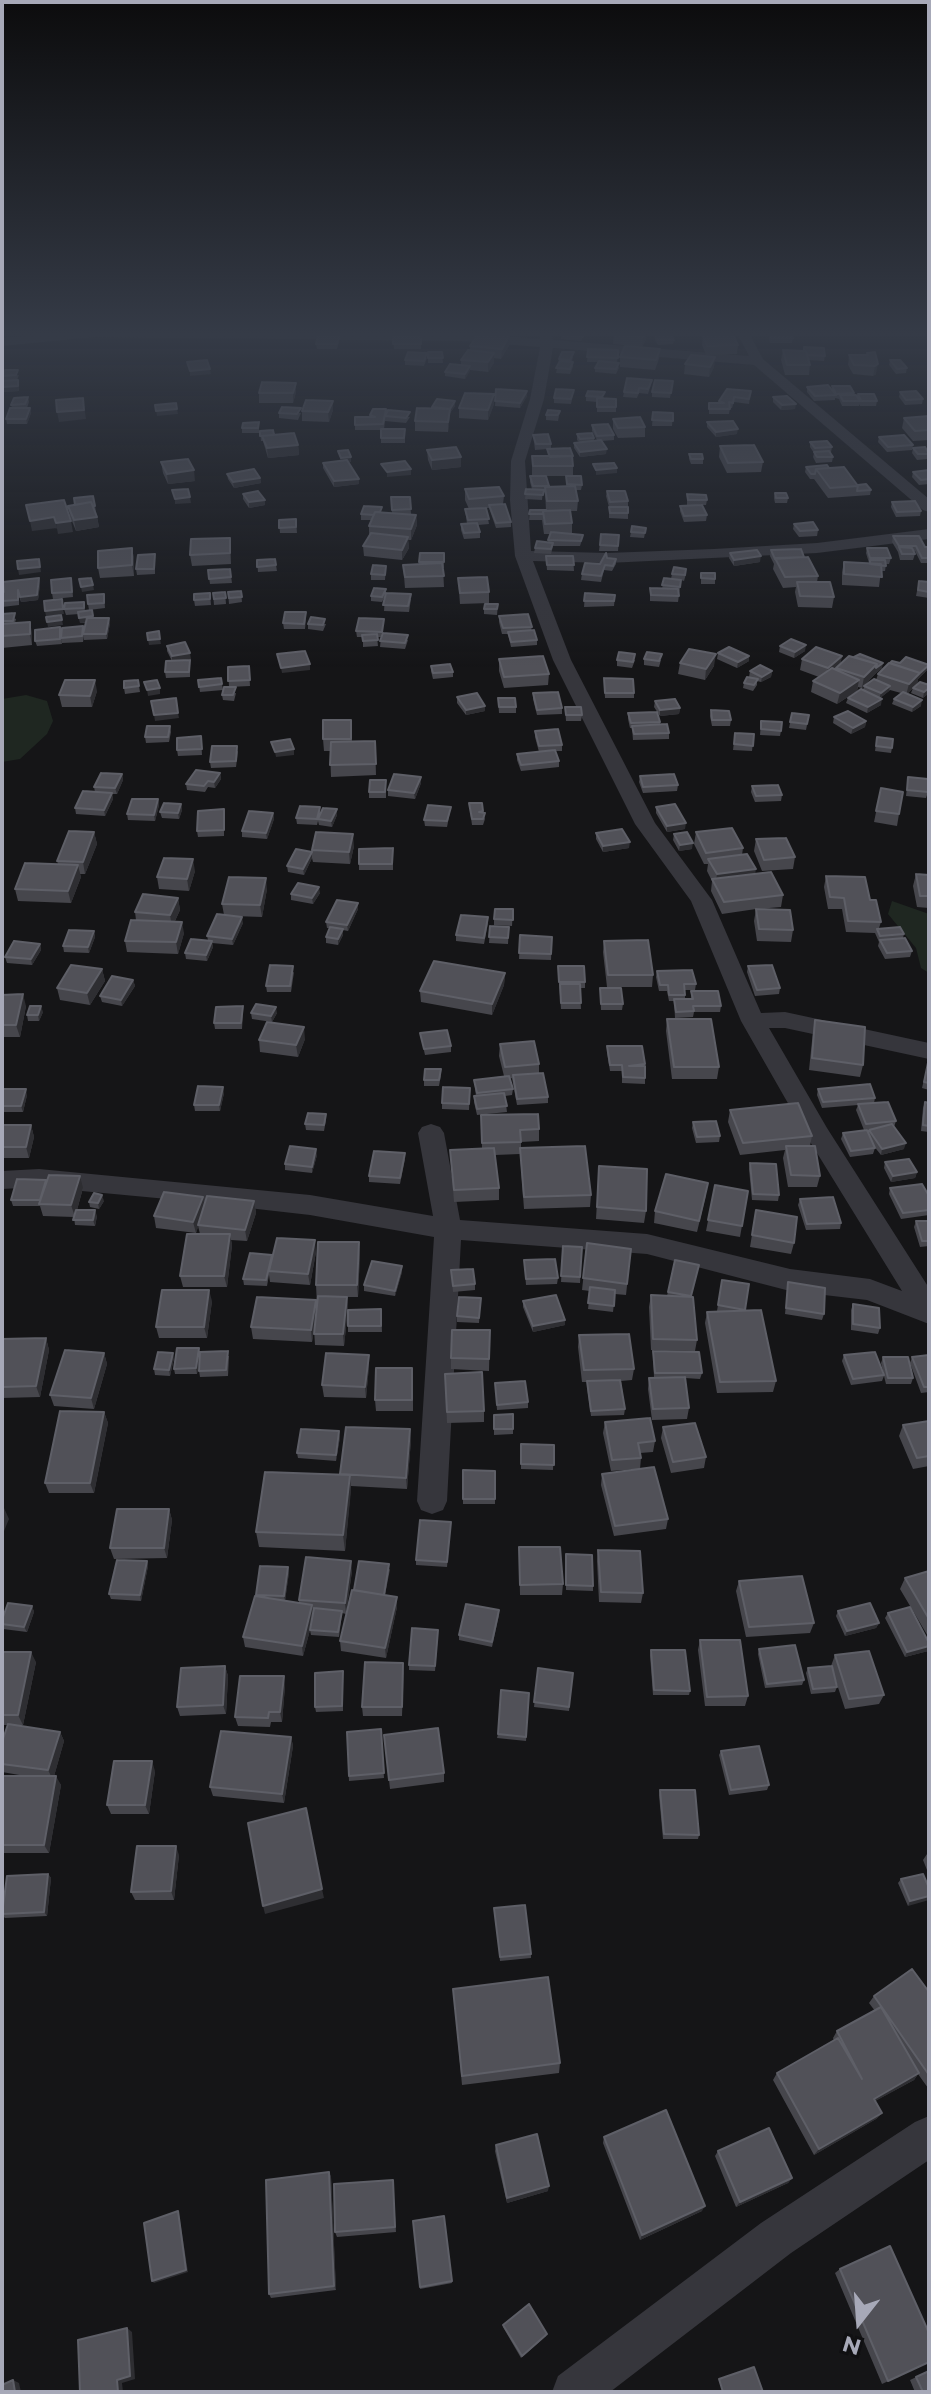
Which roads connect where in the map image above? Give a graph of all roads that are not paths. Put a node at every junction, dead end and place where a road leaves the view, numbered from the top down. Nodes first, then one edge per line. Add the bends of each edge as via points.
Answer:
1 (523, 445) edge
2 (856, 445) edge
3 (929, 507) edge
4 (929, 534) edge
5 (523, 556) junction
6 (753, 1021) junction
7 (929, 1051) edge
8 (431, 1133) dead end
9 (2, 1180) edge
10 (448, 1229) junction
11 (929, 1312) edge
12 (432, 1501) dead end
13 (929, 2136) edge
14 (574, 2392) edge

1 - 5 street via 518,461
2 - 3 street
4 - 5 street via 714,554
5 - 6 street via 562,660 645,824 701,900
6 - 7 street via 785,1020
6 - 11 street
8 - 10 street
9 - 10 street via 39,1178 178,1190 310,1205
10 - 11 street via 647,1244 790,1280 870,1290
10 - 12 street
13 - 14 street via 776,2238

